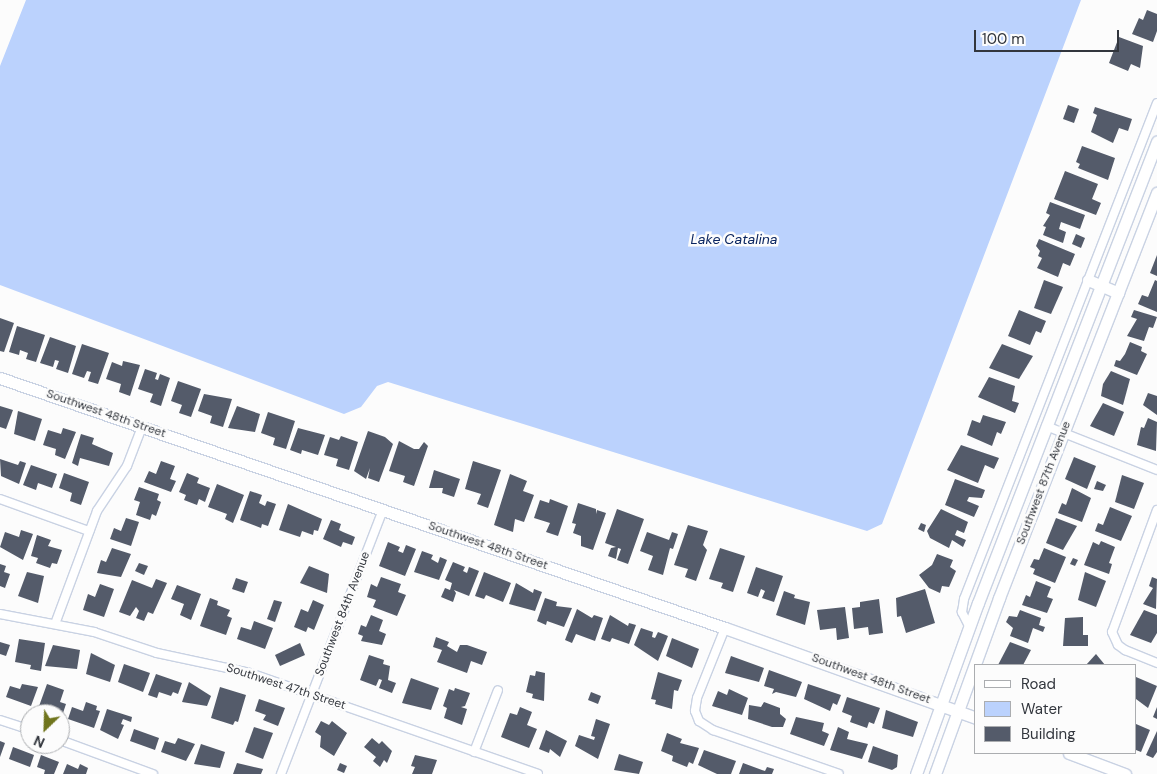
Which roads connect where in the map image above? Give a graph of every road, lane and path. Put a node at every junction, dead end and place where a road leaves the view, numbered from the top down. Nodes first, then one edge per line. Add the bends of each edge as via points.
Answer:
1 (1157, 103) edge
2 (1157, 142) edge
3 (1154, 156) edge
4 (1157, 193) edge
5 (1088, 280) junction
6 (1101, 285) junction
7 (1118, 292) junction
8 (0, 378) edge
9 (1046, 426) junction
10 (142, 427) junction
11 (1064, 433) junction
12 (1157, 470) edge
13 (0, 499) edge
14 (383, 510) junction
15 (1157, 510) edge
16 (89, 531) junction
17 (0, 614) edge
18 (55, 624) junction
19 (969, 626) junction
20 (725, 628) junction
21 (1157, 663) edge
22 (976, 664) edge
23 (974, 668) edge
24 (498, 690) dead end
25 (312, 695) junction
26 (941, 704) junction
27 (958, 710) junction
28 (974, 717) edge
29 (0, 720) edge
30 (20, 727) edge
31 (70, 744) edge
32 (474, 752) junction
33 (1072, 754) edge
34 (153, 774) edge
35 (281, 774) edge
36 (538, 774) edge
37 (839, 774) edge
38 (916, 774) edge
39 (935, 774) edge
40 (1125, 774) edge

1 - 5 street
2 - 3 main road, Southwest 87th Avenue
3 - 6 main road, Southwest 87th Avenue
4 - 7 main road, Southwest 87th Avenue
5 - 6 main road
5 - 19 street via 964,599 962,612
6 - 7 main road
6 - 9 main road, Southwest 87th Avenue
7 - 11 main road, Southwest 87th Avenue
8 - 10 main road, Southwest 48th Street
9 - 11 street
9 - 19 main road, Southwest 87th Avenue
10 - 14 main road, Southwest 48th Street
10 - 16 street via 126,466 101,503
11 - 12 street
11 - 22 main road, Southwest 87th Avenue
13 - 16 street
14 - 20 main road, Southwest 48th Street
14 - 25 street, Southwest 84th Avenue
15 - 21 street via 1115,616 1114,638 1125,650
16 - 18 street
17 - 18 street, Southwest 47th Street
18 - 25 street, Southwest 47th Street via 94,632 175,657 250,673
19 - 26 main road, Southwest 87th Avenue
20 - 26 main road, Southwest 48th Street
20 - 37 street via 699,693 695,714 702,723 713,730
23 - 27 main road, Southwest 87th Avenue
24 - 32 street
25 - 32 street, Southwest 47th Street
25 - 35 street, Southwest 84th Avenue
26 - 27 main road, Southwest 48th Street
26 - 38 main road, Southwest 87th Avenue
27 - 28 main road, Southwest 48th Street
27 - 39 main road, Southwest 87th Avenue
29 - 30 street
31 - 34 street
32 - 36 street, Southwest 47th Street
33 - 40 main road

